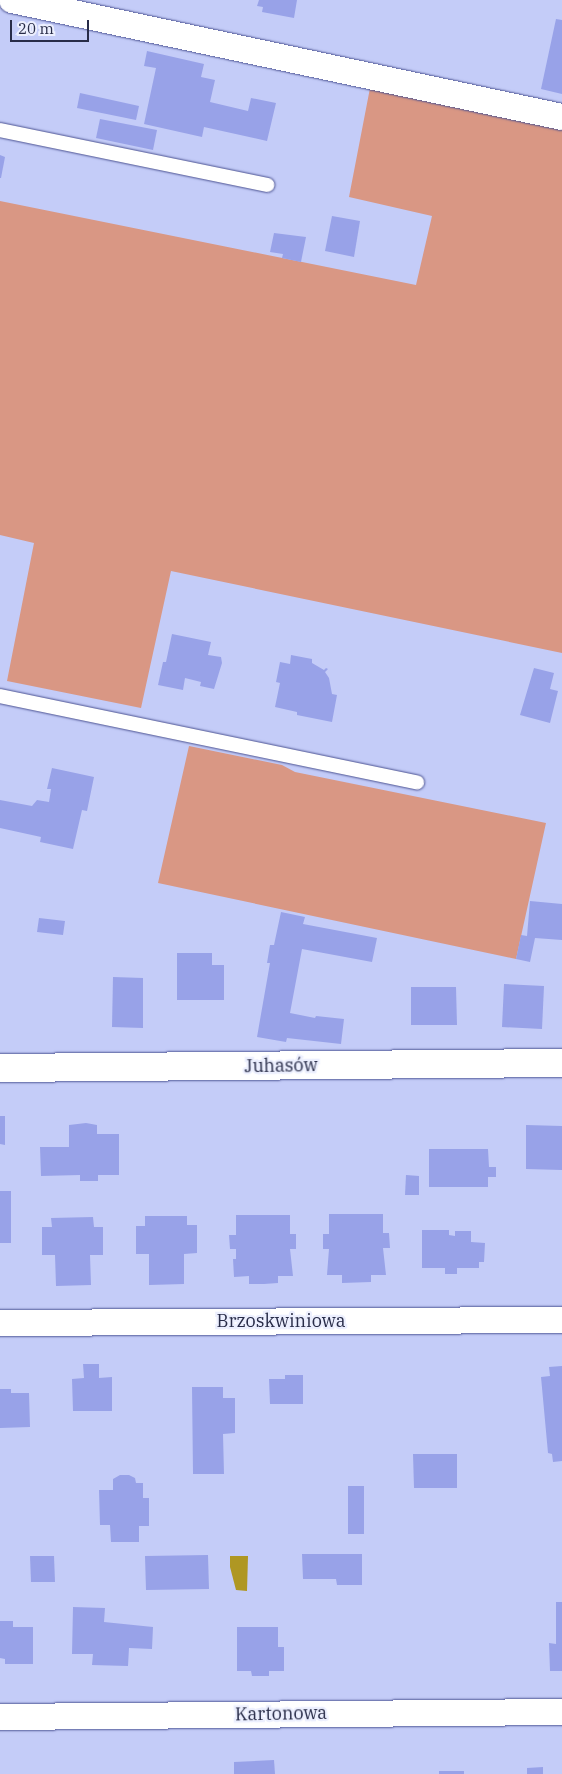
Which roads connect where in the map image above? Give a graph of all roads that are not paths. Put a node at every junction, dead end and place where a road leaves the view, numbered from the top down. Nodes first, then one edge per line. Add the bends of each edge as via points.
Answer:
1 (12, 0) edge
2 (562, 117) edge
3 (0, 130) edge
4 (268, 185) dead end
5 (0, 696) edge
6 (417, 782) dead end
7 (562, 1063) edge
8 (0, 1068) edge
9 (562, 1320) edge
10 (0, 1323) edge
11 (562, 1712) edge
12 (0, 1717) edge

1 - 2 street
3 - 4 lane
5 - 6 lane
7 - 8 street, Juhasów
9 - 10 street, Brzoskwiniowa
11 - 12 street, Kartonowa

